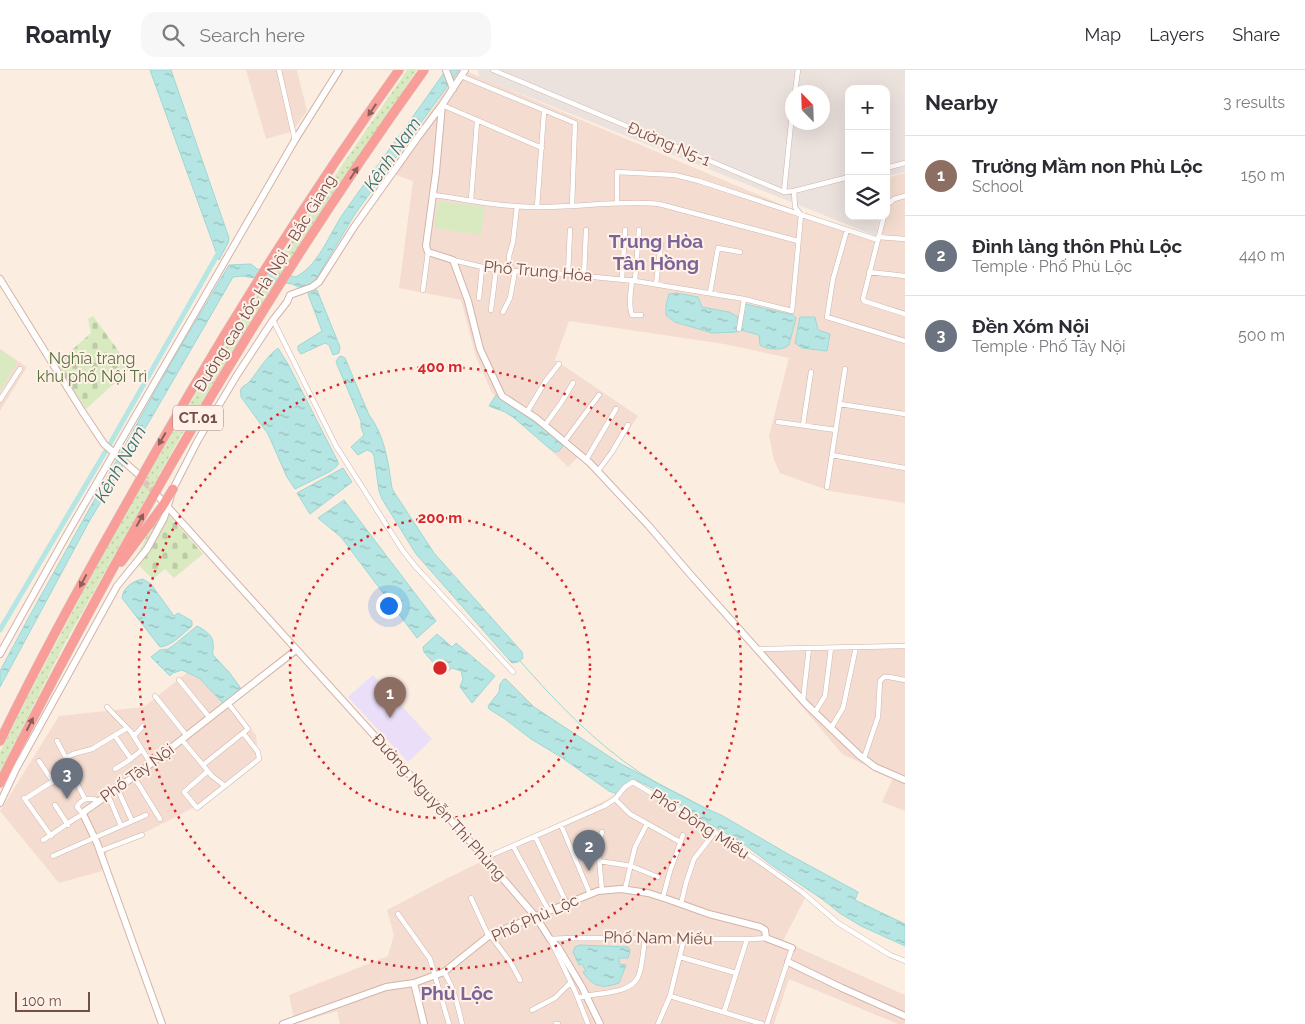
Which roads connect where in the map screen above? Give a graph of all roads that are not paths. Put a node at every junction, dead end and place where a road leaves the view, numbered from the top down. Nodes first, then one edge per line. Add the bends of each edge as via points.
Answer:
1 (279, 70) edge
2 (339, 70) edge
3 (400, 70) edge
4 (424, 70) edge
5 (446, 70) edge
6 (493, 70) edge
7 (798, 70) edge
8 (463, 73) edge
9 (796, 85) edge
10 (453, 89) junction
11 (442, 106) junction
12 (544, 112) junction
13 (477, 122) junction
14 (790, 130) edge
15 (295, 140) junction
16 (542, 148) junction
17 (905, 163) edge
18 (890, 167) edge
19 (845, 178) edge
20 (784, 192) junction
21 (794, 192) junction
22 (432, 195) junction
23 (905, 196) edge
24 (472, 200) junction
25 (890, 202) edge
26 (617, 203) junction
27 (517, 206) junction
28 (572, 206) junction
29 (537, 207) junction
30 (801, 215) junction
31 (883, 220) edge
32 (570, 230) dead end
33 (586, 230) dead end
34 (625, 230) dead end
35 (639, 230) dead end
36 (847, 230) junction
37 (878, 238) junction
38 (905, 239) edge
39 (798, 241) junction
40 (661, 244) dead end
41 (428, 252) junction
42 (740, 252) dead end
43 (453, 260) junction
44 (482, 268) junction
45 (496, 270) junction
46 (512, 271) junction
47 (869, 272) junction
48 (568, 274) junction
49 (584, 275) junction
50 (905, 276) edge
51 (0, 279) edge
52 (622, 279) junction
53 (633, 280) junction
54 (656, 284) junction
55 (423, 290) dead end
56 (710, 294) junction
57 (479, 298) dead end
58 (744, 300) junction
59 (491, 310) dead end
60 (503, 312) dead end
61 (905, 314) edge
62 (641, 315) dead end
63 (273, 320) junction
64 (739, 327) dead end
65 (905, 341) edge
66 (559, 364) dead end
67 (845, 369) dead end
68 (20, 370) dead end
69 (811, 372) dead end
70 (573, 382) dead end
71 (599, 395) dead end
72 (0, 400) edge
73 (840, 404) junction
74 (616, 409) dead end
75 (527, 412) junction
76 (905, 414) edge
77 (778, 422) dead end
78 (628, 425) dead end
79 (803, 425) junction
80 (545, 426) junction
81 (836, 430) junction
82 (564, 442) junction
83 (113, 454) junction
84 (832, 455) junction
85 (586, 460) junction
86 (905, 468) edge
87 (598, 471) junction
88 (138, 474) tunnel mouth
89 (827, 487) dead end
90 (173, 489) joint
91 (156, 494) tunnel mouth
92 (166, 505) junction
93 (905, 646) edge
94 (71, 647) junction
95 (856, 647) junction
96 (809, 648) junction
97 (831, 648) junction
98 (759, 649) junction
99 (296, 650) junction
100 (0, 654) edge
101 (513, 672) dead end
102 (179, 680) dead end
103 (905, 680) edge
104 (155, 696) dead end
105 (803, 700) junction
106 (228, 703) junction
107 (107, 707) dead end
108 (815, 712) junction
109 (210, 718) junction
110 (143, 726) dead end
111 (127, 728) junction
112 (831, 728) junction
113 (243, 732) junction
114 (115, 736) junction
115 (134, 736) junction
116 (184, 738) junction
117 (0, 741) edge
118 (57, 741) dead end
119 (142, 750) junction
120 (66, 758) junction
121 (864, 758) junction
122 (131, 759) junction
123 (39, 762) dead end
124 (151, 764) junction
125 (203, 765) junction
126 (115, 769) dead end
127 (208, 771) junction
128 (71, 773) junction
129 (134, 777) junction
130 (904, 778) edge
131 (52, 782) junction
132 (0, 783) edge
133 (224, 786) junction
134 (117, 788) junction
135 (108, 795) junction
136 (85, 799) junction
137 (615, 799) junction
138 (99, 801) junction
139 (0, 803) edge
140 (55, 805) dead end
141 (84, 814) junction
142 (146, 815) dead end
143 (160, 819) dead end
144 (132, 821) junction
145 (647, 824) junction
146 (68, 825) junction
147 (561, 825) junction
148 (122, 826) junction
149 (602, 832) dead end
150 (715, 832) junction
151 (683, 834) dead end
152 (51, 836) junction
153 (142, 836) dead end
154 (535, 836) junction
155 (94, 838) junction
156 (43, 840) dead end
157 (680, 842) junction
158 (513, 846) junction
159 (100, 851) junction
160 (53, 856) dead end
161 (486, 858) junction
162 (599, 860) junction
163 (631, 866) junction
164 (658, 877) dead end
165 (602, 890) junction
166 (625, 890) junction
167 (590, 894) junction
168 (663, 897) junction
169 (471, 898) dead end
170 (567, 904) junction
171 (681, 904) junction
172 (548, 911) junction
173 (398, 914) dead end
174 (536, 917) junction
175 (490, 936) junction
176 (646, 938) junction
177 (766, 938) junction
178 (550, 939) junction
179 (684, 939) junction
180 (746, 939) junction
181 (792, 948) joint
182 (680, 957) junction
183 (905, 961) edge
184 (788, 962) junction
185 (444, 972) junction
186 (736, 973) junction
187 (436, 976) junction
188 (520, 980) dead end
189 (414, 983) junction
190 (570, 983) junction
191 (586, 995) junction
192 (670, 996) junction
193 (578, 998) junction
194 (532, 1010) dead end
195 (724, 1012) junction
196 (905, 1016) edge
197 (162, 1024) edge
198 (282, 1024) edge
199 (424, 1024) edge
200 (449, 1024) edge
201 (462, 1024) edge
202 (588, 1024) edge
203 (600, 1024) edge
204 (658, 1024) edge
205 (762, 1024) edge
206 (768, 1024) edge

1 - 15 street
2 - 15 street
3 -> 117 highway, Đường cao tốc Hà Nội - Bắc Giang / CT.01 via 263,274 177,413 86,575
94 -> 4 highway, Đường cao tốc Hà Nội - Bắc Giang / CT.01 via 227,369 353,173
5 - 10 street
6 - 20 street, Đường N5-1
7 - 9 street
8 - 10 street
8 - 12 street
10 - 11 street
11 - 13 street
11 - 22 street
11 - 63 street via 354,227 320,282 291,294
12 - 16 street
12 - 28 street via 575,123
13 - 16 street
13 - 24 street
14 - 20 street
15 - 83 street
16 - 29 street
17 - 18 street
19 - 21 street, Đường N5-1
20 - 21 street, Đường N5-1
21 - 30 street
22 - 24 street
22 - 41 street
23 - 25 street
24 - 27 street
26 - 28 street
26 - 30 street via 617,172 650,173 699,181
26 - 39 street via 659,204
27 - 29 street
27 - 46 street via 509,256
28 - 29 street
30 - 36 street
30 - 39 street
31 - 37 street
32 - 48 street
33 - 49 street
34 - 52 street
35 - 53 street
36 - 37 street
36 - 65 street via 833,278 828,317
37 - 38 street
37 - 47 street
39 - 58 street, Phố Trung Hòa via 792,311
40 - 54 street
41 - 43 street, Phố Trung Hòa
41 - 55 street
42 - 56 street via 718,248
43 - 44 street, Phố Trung Hòa
43 - 75 street via 480,349 492,377 502,396
44 - 45 street, Phố Trung Hòa
44 - 57 street
45 - 46 street, Phố Trung Hòa
45 - 59 street
46 - 48 street, Phố Trung Hòa
46 - 60 street via 510,298
47 - 50 street
47 - 61 street via 864,301
48 - 49 street, Phố Trung Hòa
49 - 52 street, Phố Trung Hòa
51 - 83 street via 82,412
52 - 53 street, Phố Trung Hòa
53 - 54 street, Phố Trung Hòa
53 - 62 street via 630,311 632,315
54 - 56 street, Phố Trung Hòa
56 - 58 street, Phố Trung Hòa
58 - 64 street
63 - 90 street via 198,440
63 - 101 street via 336,446 403,551
66 - 75 street
67 - 73 street
68 - 72 street
69 - 79 street
70 - 80 street
71 - 82 street
73 - 76 street
73 - 81 street
74 - 85 street
75 - 80 street
77 - 79 street
78 - 87 street
79 - 81 street
80 - 82 street
81 - 84 street
82 - 85 street
83 - 88 street
83 - 100 street
84 - 86 street
84 - 89 street
85 - 87 street
87 - 98 street
90 - 92 highway
91 - 92 street, Đường Nguyễn Thì Phùng
92 - 94 highway via 121,562
92 - 99 street, Đường Nguyễn Thì Phùng
92 - 139 street via 164,518 147,549 117,586
93 - 95 street
132 -> 94 highway, Đường cao tốc Hà Nội - Bắc Giang / CT.01
95 - 97 street
95 - 112 street via 843,708
96 - 97 street
96 - 98 street
96 - 105 street
97 - 108 street via 825,696
98 - 105 street
99 - 106 street, Phố Tây Nội
99 - 161 street, Đường Nguyễn Thì Phùng
102 - 109 street
103 - 121 street via 889,676 880,681 878,717
104 - 116 street
105 - 108 street
106 - 109 street, Phố Tây Nội
106 - 113 street via 248,729
107 - 111 street
108 - 112 street
109 - 116 street, Phố Tây Nội
110 - 115 street
111 - 114 street
111 - 115 street
112 - 121 street
113 - 125 street
113 - 133 street via 258,752 259,759
114 - 120 street
114 - 122 street
115 - 119 street
116 - 124 street, Phố Tây Nội
116 - 125 street
118 - 120 street
119 - 122 street
119 - 124 street
120 - 128 street
121 - 130 street via 875,767
122 - 126 street
123 - 131 street
124 - 129 street, Phố Tây Nội
125 - 127 street
127 - 133 street
127 - 133 street via 184,792 196,807
128 - 131 street
128 - 136 street
129 - 134 street, Phố Tây Nội
129 - 143 street
131 - 152 street via 24,798
134 - 135 street, Phố Tây Nội
134 - 144 street
135 - 138 street, Phố Tây Nội
135 - 148 street
136 - 138 street
136 - 141 street via 78,804
137 - 145 street via 630,814
137 - 147 street, Phố Đông Miếu
137 - 150 street, Phố Đông Miếu via 628,784 635,783
138 - 141 street, Phố Tây Nội
140 - 146 street
141 - 146 street
141 - 155 street, Phố Tây Nội
142 - 144 street
144 - 148 street
145 - 157 street
145 - 163 street via 634,847
146 - 152 street
147 - 154 street, Phố Đông Miếu
147 - 167 street
148 - 155 street
149 - 162 street
150 - 171 street via 694,859
150 - 183 street, Phố Đông Miếu via 802,892 838,923
151 - 157 street
152 - 156 street
153 - 159 street
154 - 158 street, Phố Đông Miếu
154 - 170 street
155 - 159 street, Phố Tây Nội
155 - 160 street
157 - 168 street
158 - 161 street, Phố Đông Miếu
158 - 172 street
159 - 197 street, Phố Tây Nội
161 - 174 street, Đường Nguyễn Thì Phùng
162 - 163 street
162 - 165 street
163 - 164 street
163 - 166 street
165 - 166 street, Phố Phù Lộc
165 - 167 street, Phố Phù Lộc
166 - 168 street, Phố Phù Lộc
167 - 170 street, Phố Phù Lộc
168 - 171 street, Phố Phù Lộc
169 - 175 street
170 - 172 street, Phố Phù Lộc
171 - 177 street, Phố Phù Lộc via 760,927
172 - 174 street, Phố Phù Lộc
173 - 187 street via 426,950
174 - 175 street, Phố Phù Lộc
174 - 178 street, Đường Nguyễn Thì Phùng
175 - 185 street, Phố Phù Lộc
175 - 188 street
176 - 178 street, Phố Nam Miếu
176 - 179 street, Phố Nam Miếu
176 - 191 street via 639,976 634,983 618,991
177 - 180 street, Phố Nam Miếu
177 - 181 street, Phố Phù Lộc
178 - 190 street
178 - 191 street, Đường Nguyễn Thì Phùng
179 - 180 street, Phố Nam Miếu
179 - 182 street
180 - 186 street
181 - 184 street
182 - 186 street
182 - 192 street
184 - 196 street
184 - 206 street
185 - 187 street, Phố Phù Lộc
185 - 201 street
186 - 195 street
187 - 189 street, Phố Phù Lộc
187 - 200 street
189 - 198 street, Phố Phù Lộc via 386,987
189 - 199 street
190 - 193 street
190 - 194 street via 555,998
191 - 193 street
191 - 203 street, Đường Nguyễn Thì Phùng
192 - 195 street
192 - 204 street
193 - 202 street
195 - 205 street

